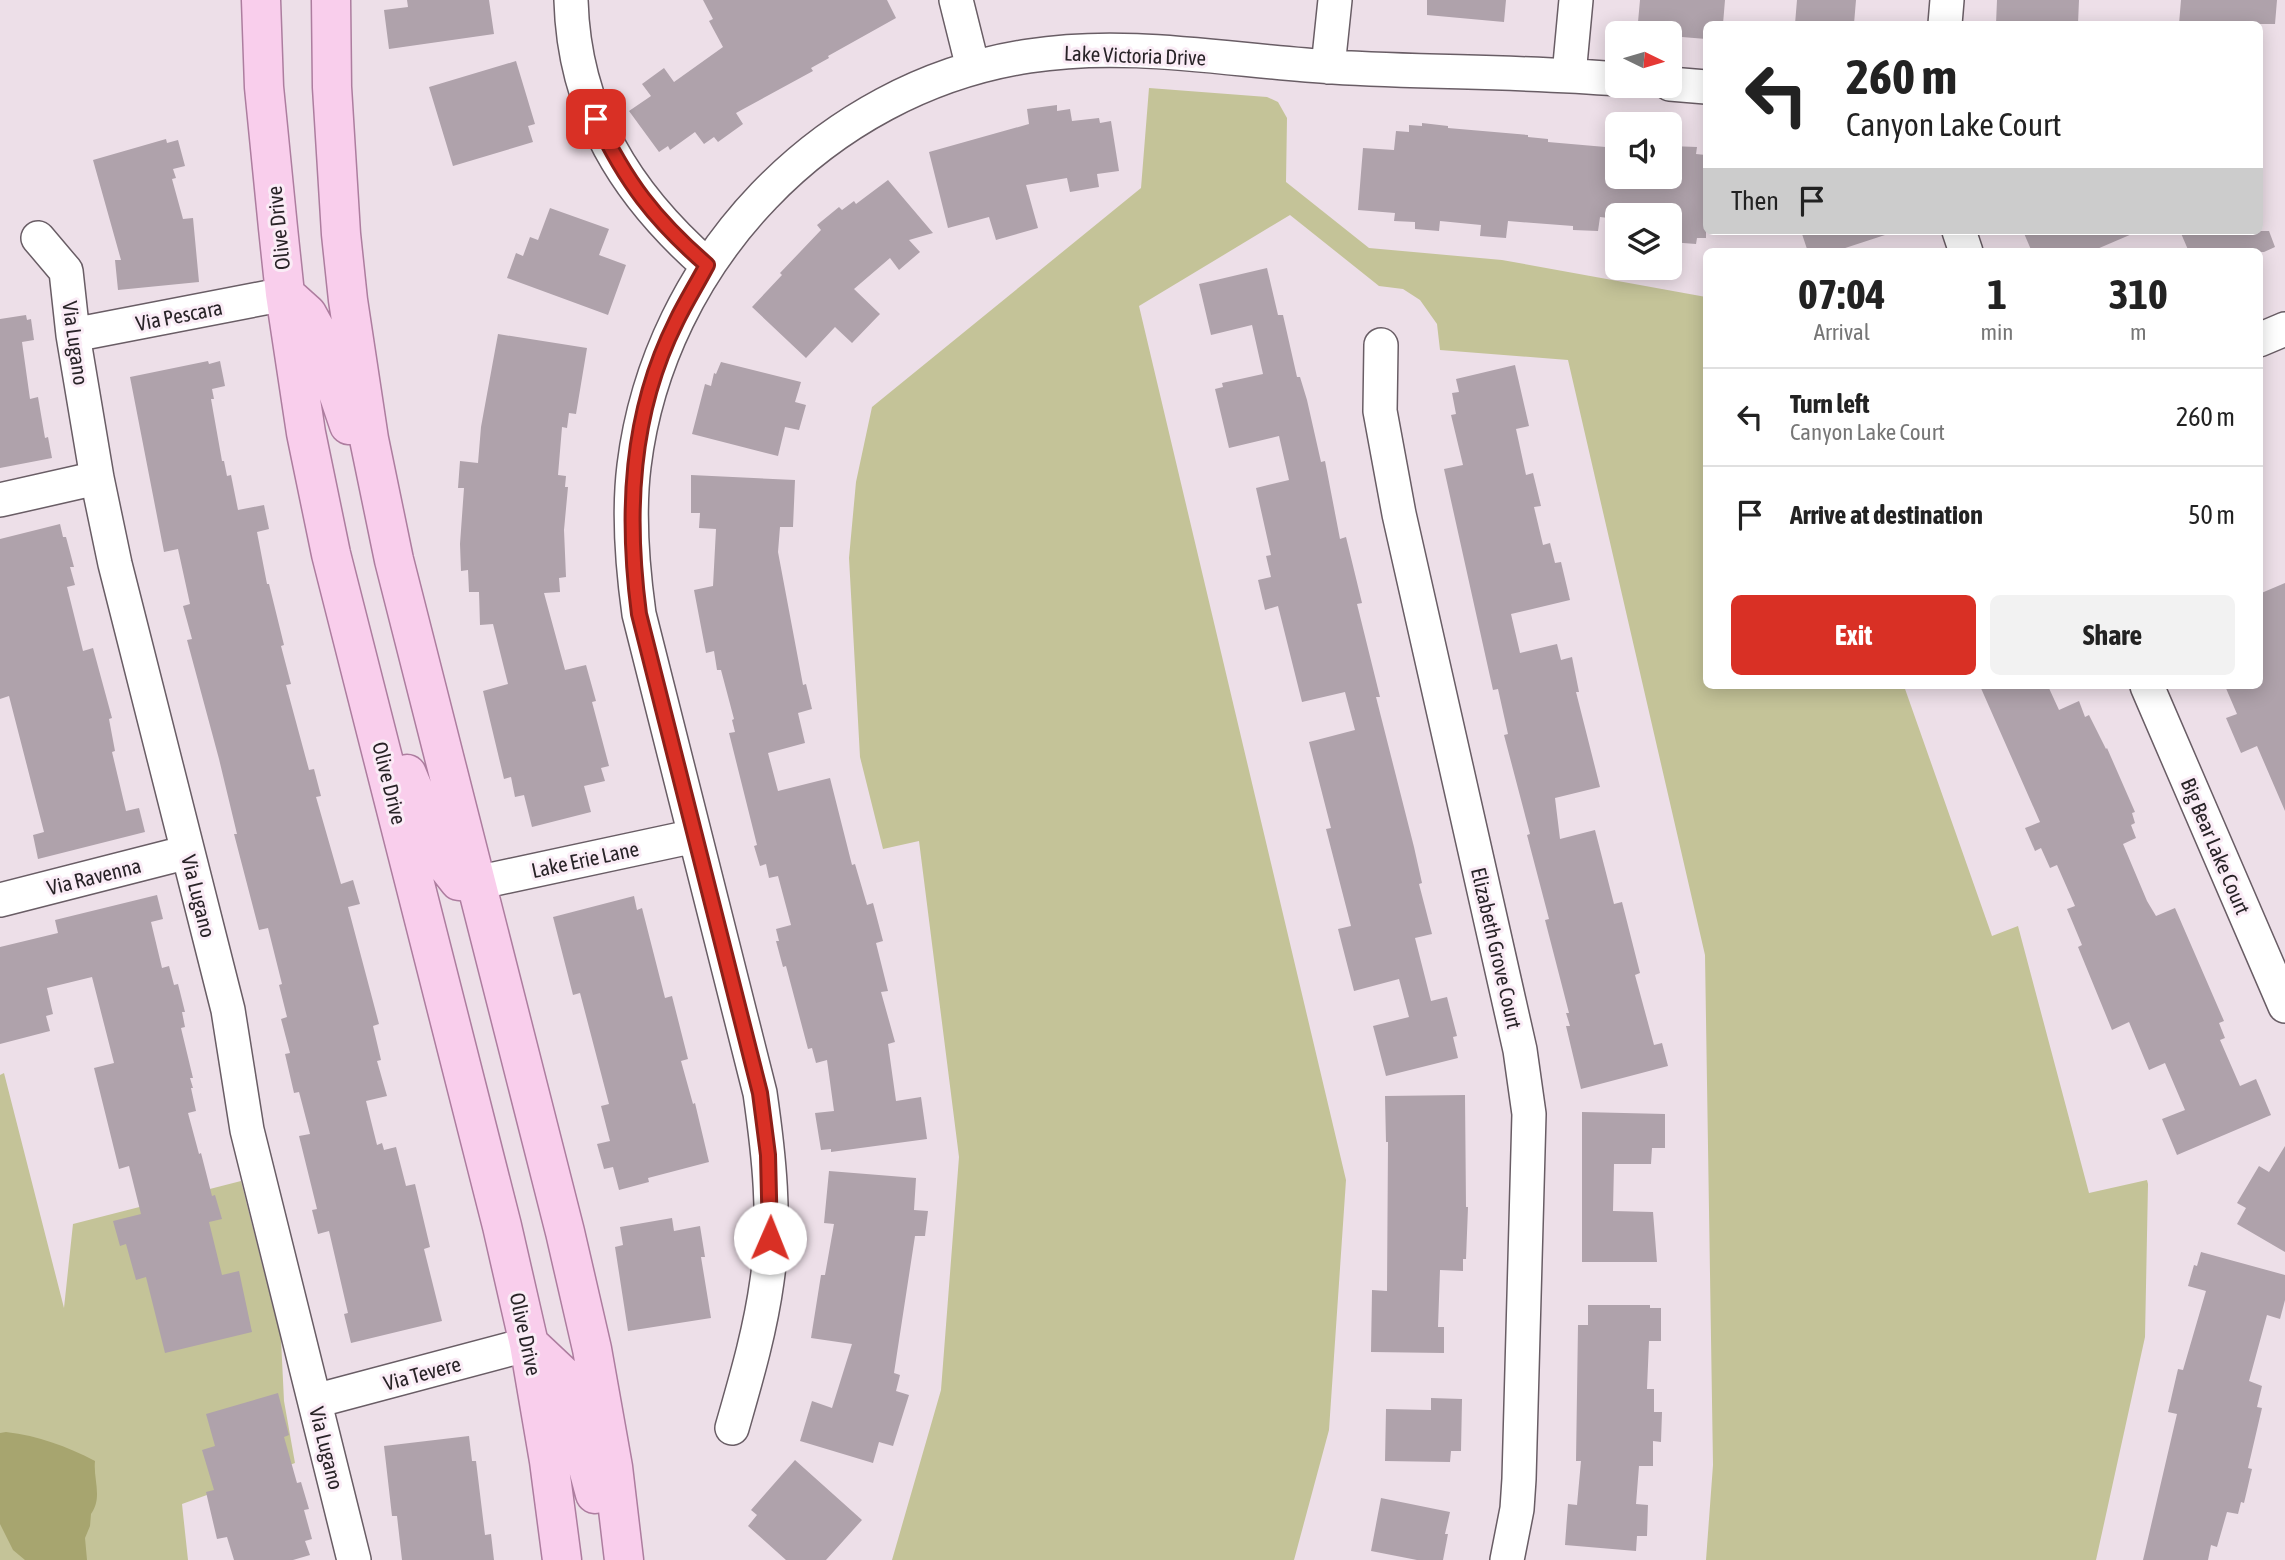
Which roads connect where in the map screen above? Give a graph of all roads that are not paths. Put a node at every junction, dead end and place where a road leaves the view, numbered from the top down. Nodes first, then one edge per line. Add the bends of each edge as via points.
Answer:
1 (261, 0) edge
2 (331, 0) edge
3 (571, 0) edge
4 (956, 0) edge
5 (1335, 0) edge
6 (1576, 0) edge
7 (1947, 0) edge
8 (1945, 21) edge
9 (1328, 67) junction
10 (973, 68) junction
11 (1569, 75) junction
12 (1605, 78) edge
13 (1682, 85) edge
14 (1703, 87) edge
15 (38, 238) dead end
16 (707, 265) junction
17 (285, 294) junction
18 (2285, 329) edge
19 (74, 335) junction
20 (2263, 338) edge
21 (1381, 345) dead end
22 (97, 478) junction
23 (0, 500) edge
24 (394, 560) junction
25 (358, 659) junction
26 (2148, 689) edge
27 (695, 836) junction
28 (188, 852) junction
29 (476, 883) junction
30 (0, 900) edge
31 (2285, 1006) edge
32 (529, 1344) junction
33 (315, 1401) junction
34 (732, 1428) dead end
35 (354, 1560) edge
36 (562, 1560) edge
37 (613, 1560) edge
38 (624, 1560) edge
39 (1507, 1560) edge

1 - 17 main road, Olive Drive via 264,87
2 - 24 main road via 346,286 369,439
3 - 16 street via 580,72 615,158 642,200 674,237
4 - 10 street
5 - 9 street
6 - 11 street
7 - 8 street
9 - 10 street, Lake Victoria Drive via 1083,50
9 - 11 street, Lake Victoria Drive
10 - 16 street, Lake Victoria Drive via 908,92 819,145 741,219
11 - 12 street, Lake Victoria Drive
13 - 14 street
15 - 19 street, Via Lugano via 66,271
16 - 27 street, Lake Victoria Drive via 656,369 640,429 631,515 639,614
17 - 19 street, Via Pescara
17 - 24 main road via 307,314 318,334
17 - 25 main road, Olive Drive via 306,433
18 - 20 street
19 - 22 street, Via Lugano
21 - 39 street, Elizabeth Grove Court via 1380,411 1397,501 1520,1051 1529,1114 1519,1479
22 - 23 street
22 - 28 street, Via Lugano
24 - 29 main road
25 - 29 main road via 444,862 459,881
25 - 32 main road, Olive Drive
26 - 31 street, Big Bear Lake Court
27 - 29 street, Lake Erie Lane
27 - 34 street, Lake Victoria Drive via 760,1093 768,1155 767,1279 757,1340
28 - 30 street, Via Ravenna
28 - 33 street, Via Lugano via 228,1010 247,1130
29 - 38 main road via 592,1349
32 - 33 street, Via Tevere
32 - 36 main road, Olive Drive
32 - 37 main road via 562,1376
33 - 35 street, Via Lugano

